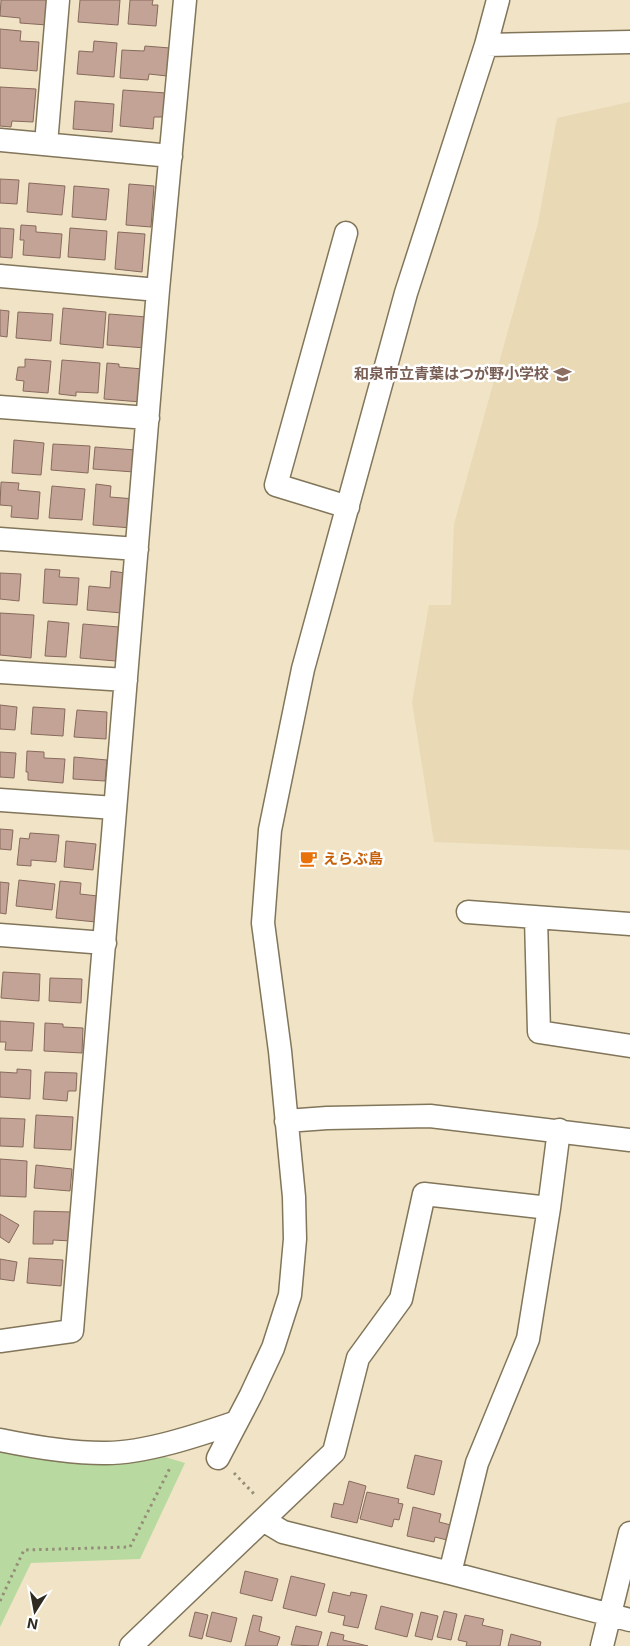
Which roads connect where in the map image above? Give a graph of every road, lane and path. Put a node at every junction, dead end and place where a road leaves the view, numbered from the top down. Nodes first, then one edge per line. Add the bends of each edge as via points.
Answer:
1 (58, 0) edge
2 (185, 0) edge
3 (498, 0) edge
4 (630, 42) edge
5 (486, 45) junction
6 (0, 140) edge
7 (46, 144) junction
8 (171, 156) junction
9 (346, 234) dead end
10 (0, 276) edge
11 (158, 290) junction
12 (0, 407) edge
13 (148, 418) junction
14 (348, 507) junction
15 (0, 539) edge
16 (137, 549) junction
17 (0, 672) edge
18 (126, 680) junction
19 (0, 800) edge
20 (115, 808) junction
21 (468, 912) dead end
22 (536, 918) junction
23 (630, 924) edge
24 (0, 935) edge
25 (105, 944) junction
26 (630, 1046) edge
27 (286, 1121) junction
28 (559, 1130) junction
29 (630, 1140) edge
30 (549, 1208) junction
31 (0, 1341) edge
32 (237, 1422) junction
33 (187, 1438) junction
34 (0, 1440) edge
35 (218, 1458) joint
36 (268, 1516) junction
37 (630, 1532) edge
38 (450, 1573) junction
39 (0, 1601) edge
40 (620, 1617) edge
41 (140, 1644) edge
42 (602, 1646) edge

1 - 7 street
2 - 8 street
3 - 5 street
4 - 5 street
5 - 14 street via 406,293
6 - 7 street
7 - 8 street
8 - 11 street
9 - 14 street via 276,485
10 - 11 street
11 - 13 street
12 - 13 street
13 - 16 street
14 - 27 street via 303,669 270,830 263,923
15 - 16 street
16 - 18 street
17 - 18 street
18 - 20 street
19 - 20 street
20 - 25 street
21 - 22 street
22 - 23 street
22 - 26 street via 539,1032
24 - 25 street
25 - 31 street via 72,1331
27 - 28 street via 430,1116
27 - 32 street via 295,1238 290,1295 273,1348
28 - 29 street
28 - 30 street
30 - 36 street via 424,1194 401,1299 358,1358 334,1452
30 - 38 street via 528,1339 477,1463
32 - 33 street
32 - 35 street
33 - 34 street via 137,1450 104,1453
33 - 39 path via 130,1548 24,1550
35 - 36 path
36 - 38 street via 283,1532
36 - 41 street
37 - 40 street
38 - 40 street
40 - 42 street

